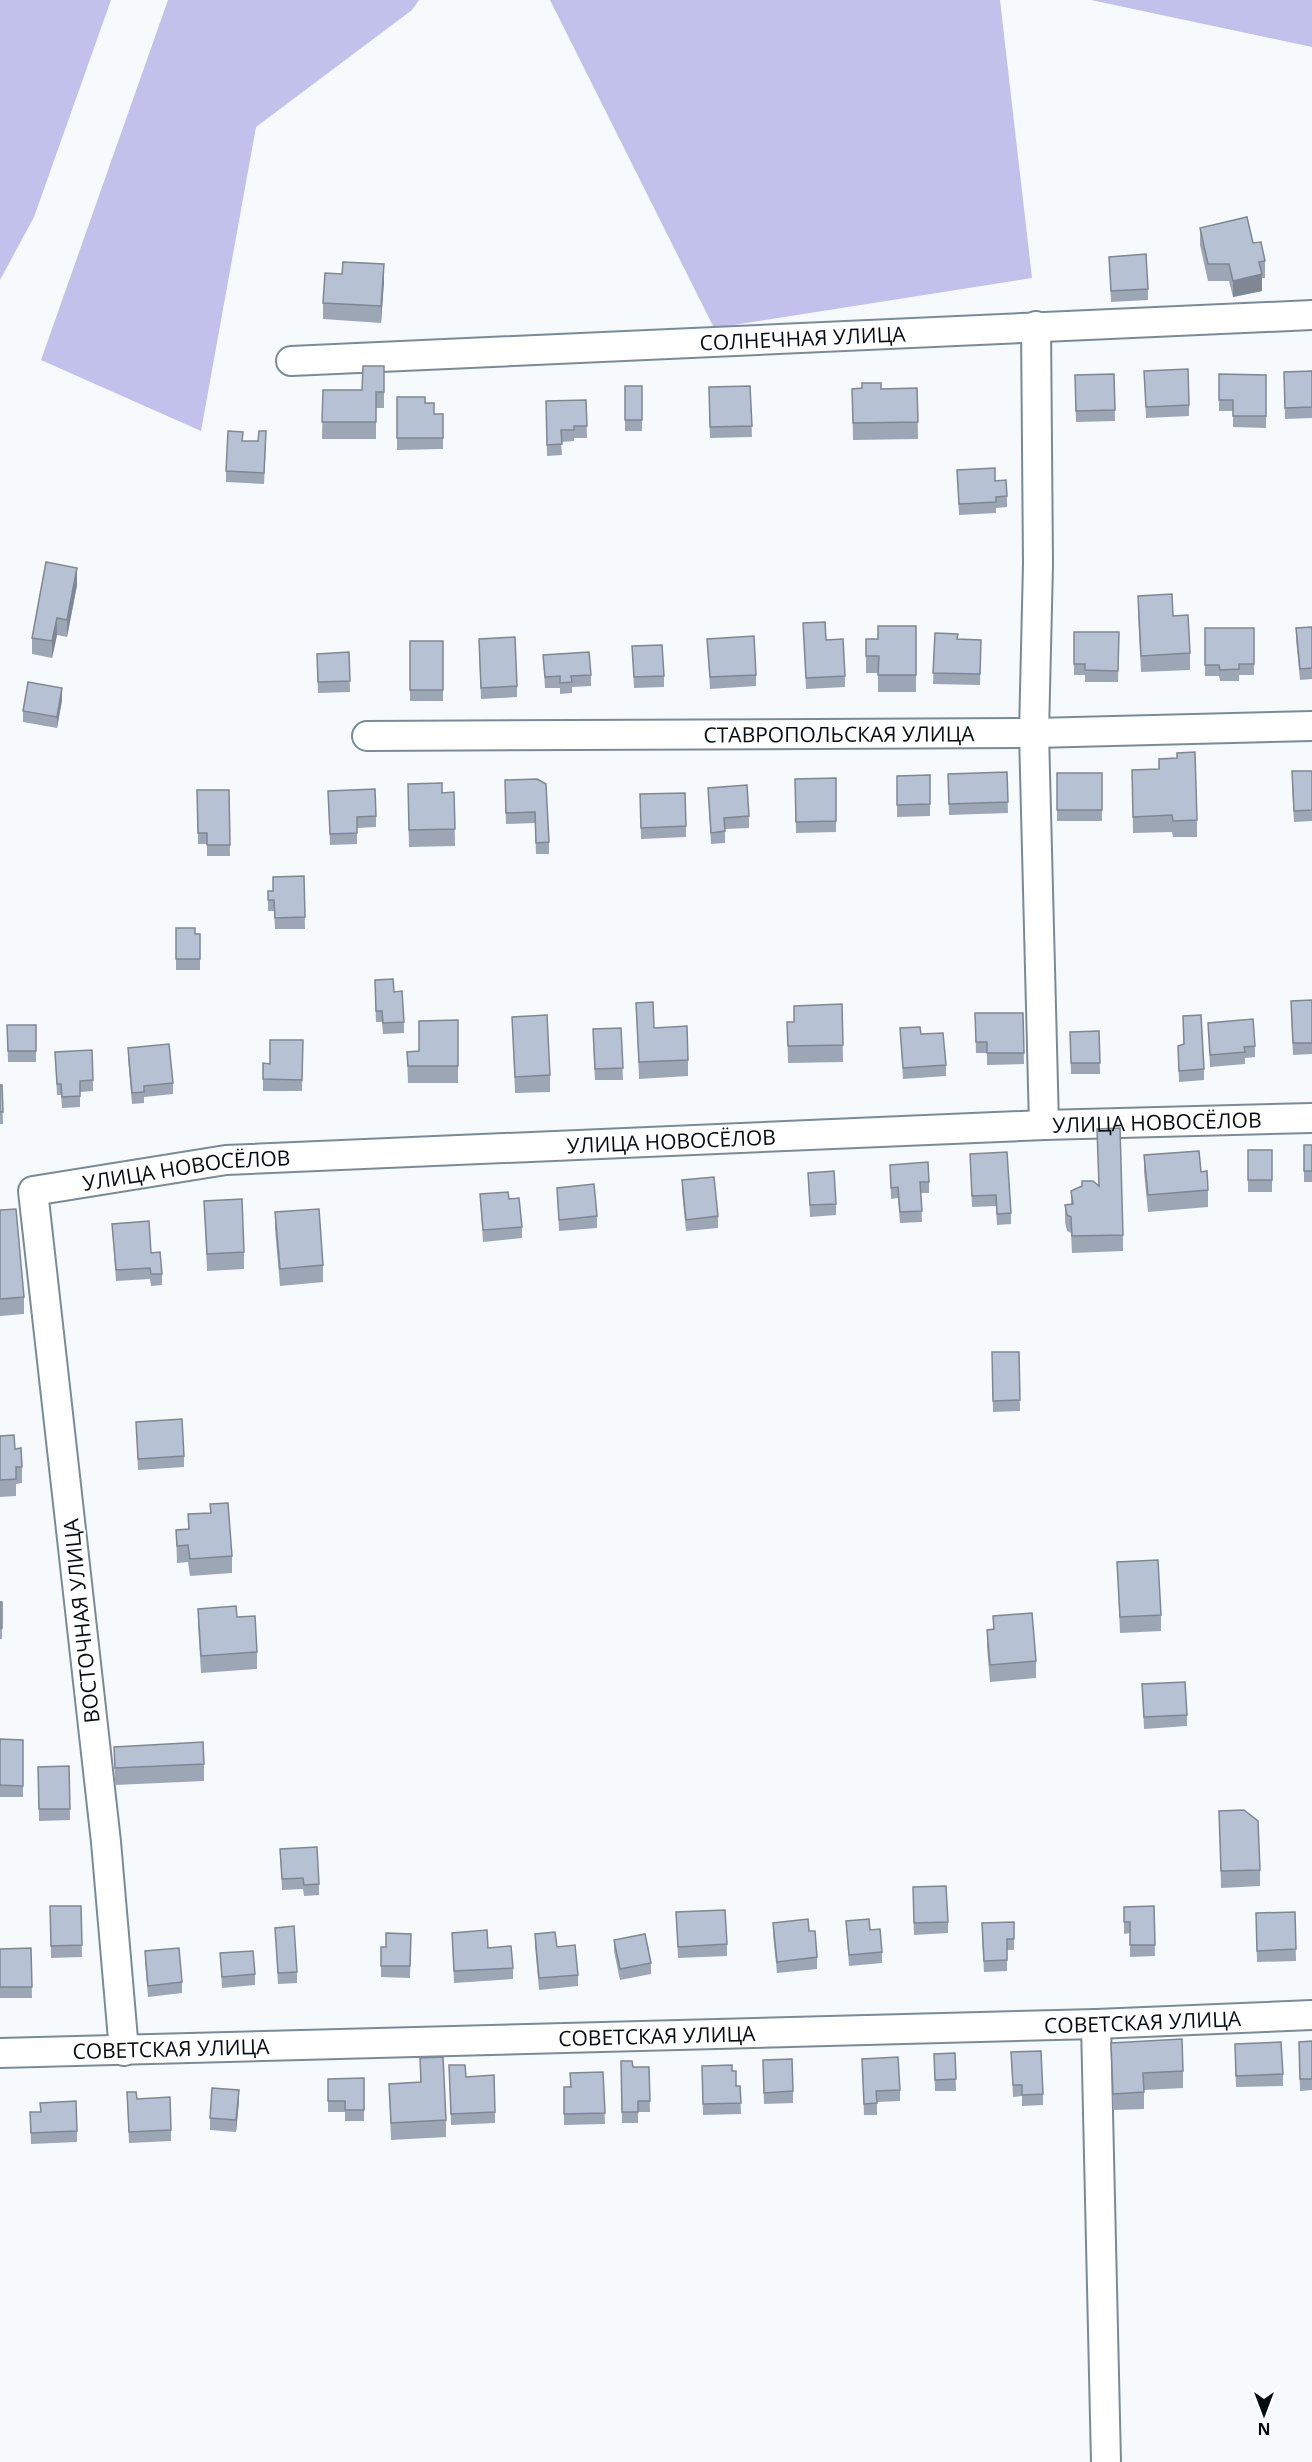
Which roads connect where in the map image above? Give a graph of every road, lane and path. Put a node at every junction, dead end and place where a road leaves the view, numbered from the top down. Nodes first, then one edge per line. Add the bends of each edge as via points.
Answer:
1 (1312, 315) edge
2 (1036, 326) junction
3 (291, 361) dead end
4 (1312, 726) edge
5 (1034, 733) junction
6 (367, 736) dead end
7 (1312, 1118) edge
8 (1044, 1125) junction
9 (33, 1191) joint
10 (1312, 2015) edge
11 (1096, 2024) junction
12 (124, 2051) junction
13 (0, 2053) edge
14 (1106, 2462) edge

1 - 2 street, СОЛНЕЧНАЯ УЛИЦА
2 - 3 street, СОЛНЕЧНАЯ УЛИЦА
2 - 5 street via 1038,564
4 - 5 street, СТАВРОПОЛЬСКАЯ УЛИЦА
5 - 6 street, СТАВРОПОЛЬСКАЯ УЛИЦА
5 - 8 street
7 - 8 street, УЛИЦА НОВОСЁЛОВ
8 - 9 street, УЛИЦА НОВОСЁЛОВ via 226,1160
9 - 12 street, ВОСТОЧНАЯ УЛИЦА via 106,1842
10 - 11 street, СОВЕТСКАЯ УЛИЦА
11 - 12 street, СОВЕТСКАЯ УЛИЦА
11 - 14 street
12 - 13 street, СОВЕТСКАЯ УЛИЦА

